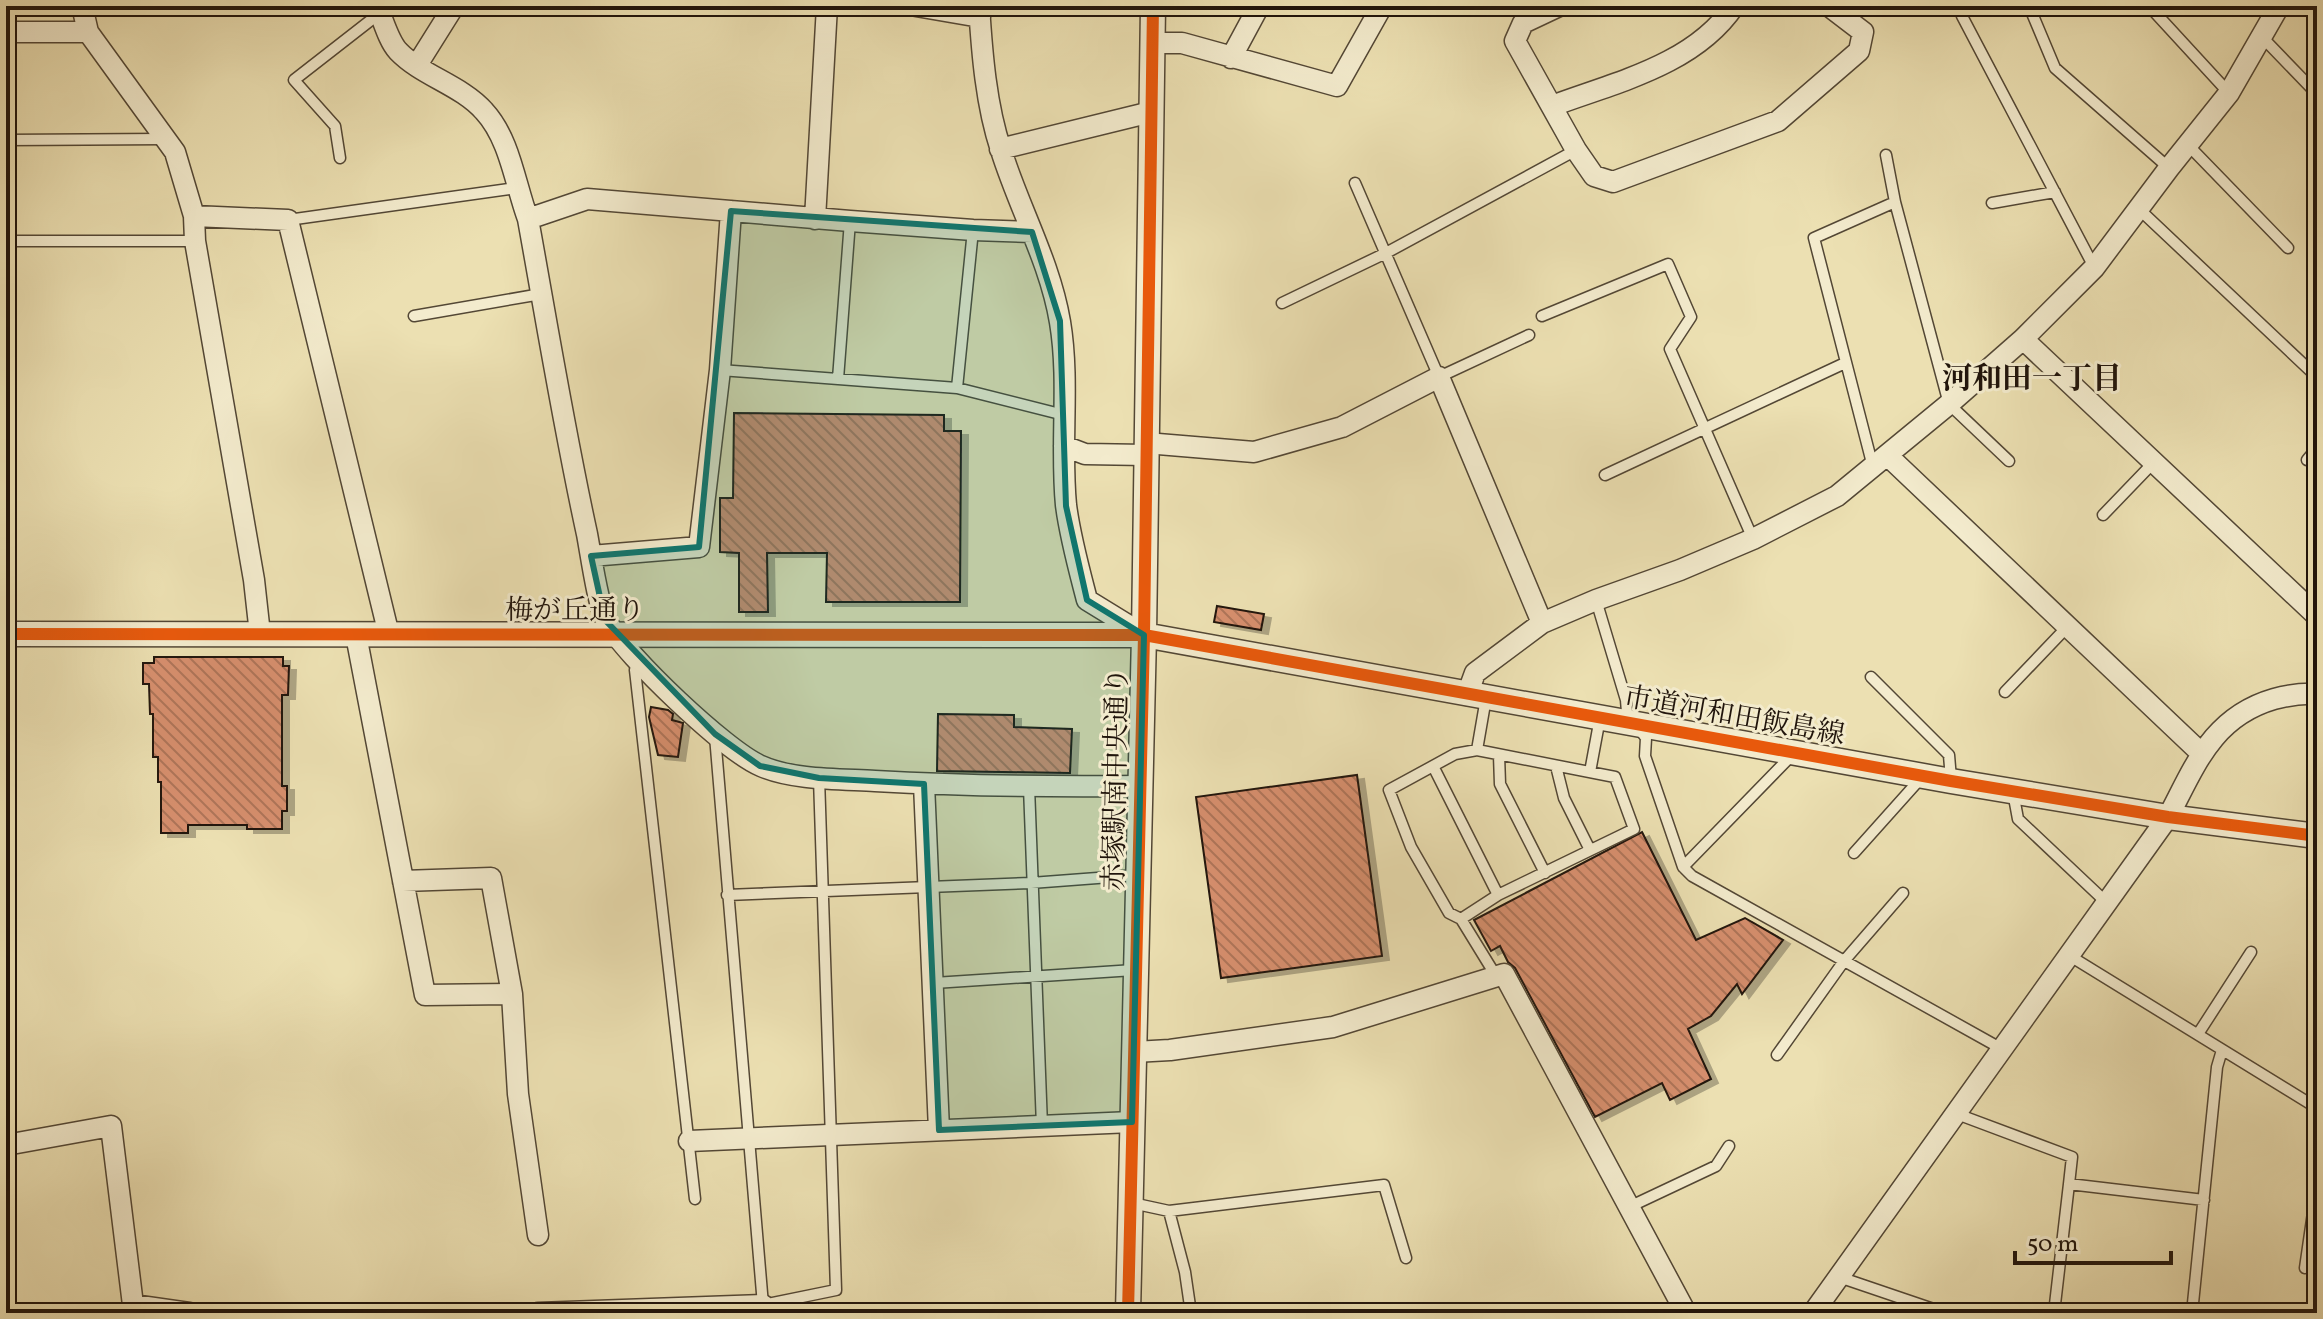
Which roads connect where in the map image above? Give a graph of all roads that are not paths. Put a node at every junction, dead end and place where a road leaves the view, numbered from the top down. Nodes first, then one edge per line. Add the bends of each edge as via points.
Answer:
1 (82, 6) edge
2 (454, 6) edge
3 (827, 6) edge
4 (916, 6) edge
5 (1153, 6) edge
6 (1259, 6) edge
7 (1382, 6) edge
8 (1559, 6) edge
9 (1734, 6) edge
10 (1829, 6) edge
11 (1967, 6) edge
12 (2029, 6) edge
13 (2149, 6) edge
14 (2279, 6) edge
15 (378, 10) edge
16 (980, 12) edge
17 (6, 32) edge
18 (88, 32) junction
19 (2263, 38) junction
20 (1152, 43) junction
21 (1231, 58) junction
22 (417, 65) junction
23 (2229, 93) junction
24 (2317, 94) edge
25 (1552, 106) junction
26 (1151, 112) junction
27 (167, 139) junction
28 (6, 140) edge
29 (2188, 145) junction
30 (1000, 149) junction
31 (1576, 150) junction
32 (1886, 155) dead end
33 (340, 158) dead end
34 (2169, 168) junction
35 (1355, 183) dead end
36 (516, 188) junction
37 (2055, 192) junction
38 (1895, 202) junction
39 (1992, 203) dead end
40 (2140, 210) junction
41 (731, 211) junction
42 (194, 216) junction
43 (528, 219) junction
44 (815, 219) junction
45 (288, 220) junction
46 (850, 221) junction
47 (973, 230) junction
48 (1032, 232) junction
49 (6, 241) edge
50 (195, 241) junction
51 (2288, 248) dead end
52 (1386, 253) junction
53 (2094, 268) junction
54 (541, 294) junction
55 (1282, 303) dead end
56 (414, 316) dead end
57 (1542, 316) dead end
58 (1529, 335) dead end
59 (2023, 339) junction
60 (1845, 363) junction
61 (720, 370) junction
62 (1439, 377) junction
63 (2317, 377) edge
64 (838, 379) junction
65 (957, 388) junction
66 (1949, 404) junction
67 (1064, 415) junction
68 (1705, 430) junction
69 (1064, 446) junction
70 (2317, 448) edge
71 (1146, 449) junction
72 (2307, 460) dead end
73 (2009, 461) dead end
74 (1880, 462) junction
75 (2154, 462) junction
76 (1605, 475) dead end
77 (2103, 515) dead end
78 (1753, 539) junction
79 (591, 556) junction
80 (1596, 600) junction
81 (2317, 616) edge
82 (1542, 623) junction
83 (2068, 626) junction
84 (7, 631) edge
85 (260, 634) junction
86 (356, 635) junction
87 (389, 635) junction
88 (616, 635) junction
89 (1144, 635) junction
90 (639, 661) junction
91 (1871, 677) dead end
92 (2005, 692) dead end
93 (2317, 694) edge
94 (1476, 696) junction
95 (1600, 718) junction
96 (1634, 724) junction
97 (715, 734) junction
98 (1477, 750) junction
99 (1795, 752) junction
100 (2202, 754) junction
101 (1499, 755) junction
102 (1433, 766) junction
103 (1556, 766) junction
104 (1590, 772) junction
105 (1923, 776) junction
106 (819, 778) junction
107 (1951, 781) junction
108 (924, 784) junction
109 (1141, 786) junction
110 (1029, 787) junction
111 (2013, 791) junction
112 (2168, 817) junction
113 (2317, 836) edge
114 (1590, 850) junction
115 (1854, 853) dead end
116 (1683, 867) junction
117 (1545, 873) junction
118 (1139, 875) junction
119 (403, 881) junction
120 (1031, 883) junction
121 (928, 888) junction
122 (823, 891) junction
123 (1903, 893) dead end
124 (727, 895) junction
125 (1498, 895) junction
126 (2107, 903) junction
127 (1461, 919) junction
128 (2251, 952) dead end
129 (2070, 956) junction
130 (1844, 961) junction
131 (1136, 970) junction
132 (1035, 976) junction
133 (1496, 976) junction
134 (934, 983) junction
135 (512, 994) junction
136 (2198, 1034) junction
137 (2002, 1049) junction
138 (2222, 1050) junction
139 (1134, 1052) junction
140 (1777, 1055) dead end
141 (2317, 1108) edge
142 (1957, 1114) junction
143 (1132, 1122) junction
144 (1042, 1126) junction
145 (939, 1130) junction
146 (832, 1134) junction
147 (748, 1136) junction
148 (689, 1141) junction
149 (6, 1145) edge
150 (1729, 1146) dead end
151 (2069, 1184) junction
152 (2317, 1185) edge
153 (695, 1199) dead end
154 (2204, 1200) junction
155 (1130, 1202) junction
156 (1629, 1207) junction
157 (1169, 1211) junction
158 (538, 1235) dead end
159 (1406, 1258) dead end
160 (2305, 1268) dead end
161 (1839, 1277) junction
162 (763, 1305) junction
163 (624, 1311) edge
164 (189, 1313) edge
165 (538, 1313) edge
166 (1128, 1313) edge
167 (1191, 1313) edge
168 (1686, 1313) edge
169 (1813, 1313) edge
170 (1945, 1313) edge
171 (2054, 1313) edge
172 (2192, 1313) edge

1 - 18 street
2 - 22 street
3 - 44 street
4 - 16 street
5 - 20 street, 赤塚駅南中央通り
6 - 21 street
7 - 21 street via 1337,86
8 - 25 street via 1523,23 1515,41
9 - 25 street via 1683,56
10 - 31 street via 1863,32 1859,51 1778,121 1613,182 1594,176
11 - 37 lane via 1962,16
12 - 34 lane via 2055,68
13 - 23 lane
14 - 19 street
15 - 22 street via 396,49
15 - 33 lane via 294,80 335,126
16 - 30 street
17 - 18 street
18 - 27 street
19 - 23 street
19 - 24 lane
20 - 21 street via 1182,43
20 - 26 street, 赤塚駅南中央通り
22 - 36 street via 488,115 508,153
23 - 29 street
25 - 31 street
26 - 30 street
26 - 71 street, 赤塚駅南中央通り
27 - 28 lane
27 - 42 street
29 - 34 street
29 - 51 lane
30 - 48 street
31 - 52 lane
32 - 38 lane
34 - 40 street
35 - 52 lane
36 - 43 street
36 - 45 lane
37 - 39 lane
37 - 53 lane
38 - 60 lane via 1814,238
38 - 66 lane
40 - 53 street
40 - 63 lane
41 - 43 street via 587,199
41 - 44 street
41 - 61 street
42 - 45 street
42 - 50 street
43 - 54 street
44 - 46 street
45 - 87 street
46 - 47 street
46 - 64 lane
47 - 48 street
47 - 65 lane
48 - 67 street via 1060,321
49 - 50 lane
50 - 85 street
52 - 55 lane
52 - 62 lane
53 - 59 street
54 - 56 lane
54 - 79 street
57 - 68 lane via 1668,264 1691,317 1670,349
58 - 62 lane
59 - 66 street
59 - 75 street
60 - 68 lane
60 - 74 lane
61 - 64 lane
61 - 79 street via 699,547
62 - 71 street via 1342,427 1254,452
62 - 82 street
64 - 65 lane
65 - 67 lane
66 - 73 lane
66 - 74 street
67 - 69 street
68 - 76 lane
68 - 78 lane
69 - 71 street via 1085,454
69 - 89 street via 1066,506 1087,600
70 - 72 lane
71 - 89 street, 赤塚駅南中央通り
74 - 78 street via 1837,496
74 - 83 street
75 - 77 lane
75 - 81 street
78 - 80 street
79 - 88 street via 605,620
80 - 82 street
80 - 96 lane
82 - 94 street via 1475,673
83 - 92 lane
83 - 100 street
84 - 85 street, 梅が丘通り
85 - 86 street, 梅が丘通り
86 - 87 street, 梅が丘通り
86 - 119 street
87 - 88 street, 梅が丘通り
88 - 89 street, 梅が丘通り
88 - 90 street
89 - 94 street, 市道河和田飯島線
89 - 109 street, 赤塚駅南中央通り
90 - 97 street
90 - 148 lane via 635,670
91 - 107 lane via 1949,755
93 - 100 street via 2298,692 2240,713
94 - 95 street, 市道河和田飯島線
94 - 98 lane
95 - 96 street, 市道河和田飯島線
95 - 104 lane
96 - 99 street, 市道河和田飯島線
96 - 116 lane via 1646,738 1645,756
97 - 106 street via 760,766
97 - 124 lane
98 - 101 lane
98 - 102 lane
99 - 105 street, 市道河和田飯島線
99 - 116 lane
100 - 112 street
101 - 103 lane
101 - 117 lane via 1500,784
102 - 125 lane
102 - 127 lane via 1389,790 1411,847 1449,913
103 - 104 lane
103 - 114 lane via 1564,798
104 - 114 lane via 1615,777 1634,829
105 - 107 street, 市道河和田飯島線
105 - 115 lane
106 - 108 street
106 - 122 lane
107 - 111 street, 市道河和田飯島線
108 - 110 street
108 - 121 street
109 - 110 street
109 - 118 street, 赤塚駅南中央通り
110 - 120 lane
111 - 112 street, 市道河和田飯島線
111 - 126 lane via 2018,819
112 - 113 street, 市道河和田飯島線
112 - 126 street
114 - 117 lane
116 - 130 lane
117 - 125 lane
118 - 120 lane
118 - 131 street, 赤塚駅南中央通り
119 - 135 street via 425,995
119 - 135 street via 491,878
120 - 121 lane
120 - 132 lane
121 - 122 lane
121 - 134 street
122 - 124 lane
122 - 146 lane
123 - 130 lane
124 - 147 lane
125 - 127 lane
126 - 129 street
127 - 133 lane
128 - 136 lane
129 - 136 lane
129 - 137 street
130 - 137 lane
130 - 140 lane
131 - 132 lane
131 - 139 street, 赤塚駅南中央通り
132 - 134 lane
132 - 144 lane
133 - 139 street via 1333,1027
133 - 156 street via 1504,974
134 - 145 street
135 - 158 street via 518,1094
136 - 138 lane
137 - 142 street
138 - 141 lane
138 - 154 lane
139 - 143 street, 赤塚駅南中央通り
142 - 151 lane via 2072,1157
142 - 161 street
143 - 144 street
143 - 155 street, 赤塚駅南中央通り
144 - 145 street
145 - 146 street
146 - 147 street
146 - 162 lane via 836,1290
147 - 148 street
147 - 162 lane
148 - 153 lane
149 - 164 street via 111,1126 133,1305
150 - 156 lane via 1716,1166
151 - 154 lane
151 - 171 lane
152 - 160 lane
154 - 172 lane
155 - 157 lane
155 - 166 street, 赤塚駅南中央通り
156 - 168 street
157 - 159 lane via 1384,1185
157 - 167 lane
161 - 169 street
161 - 170 lane
162 - 163 street
163 - 165 street

